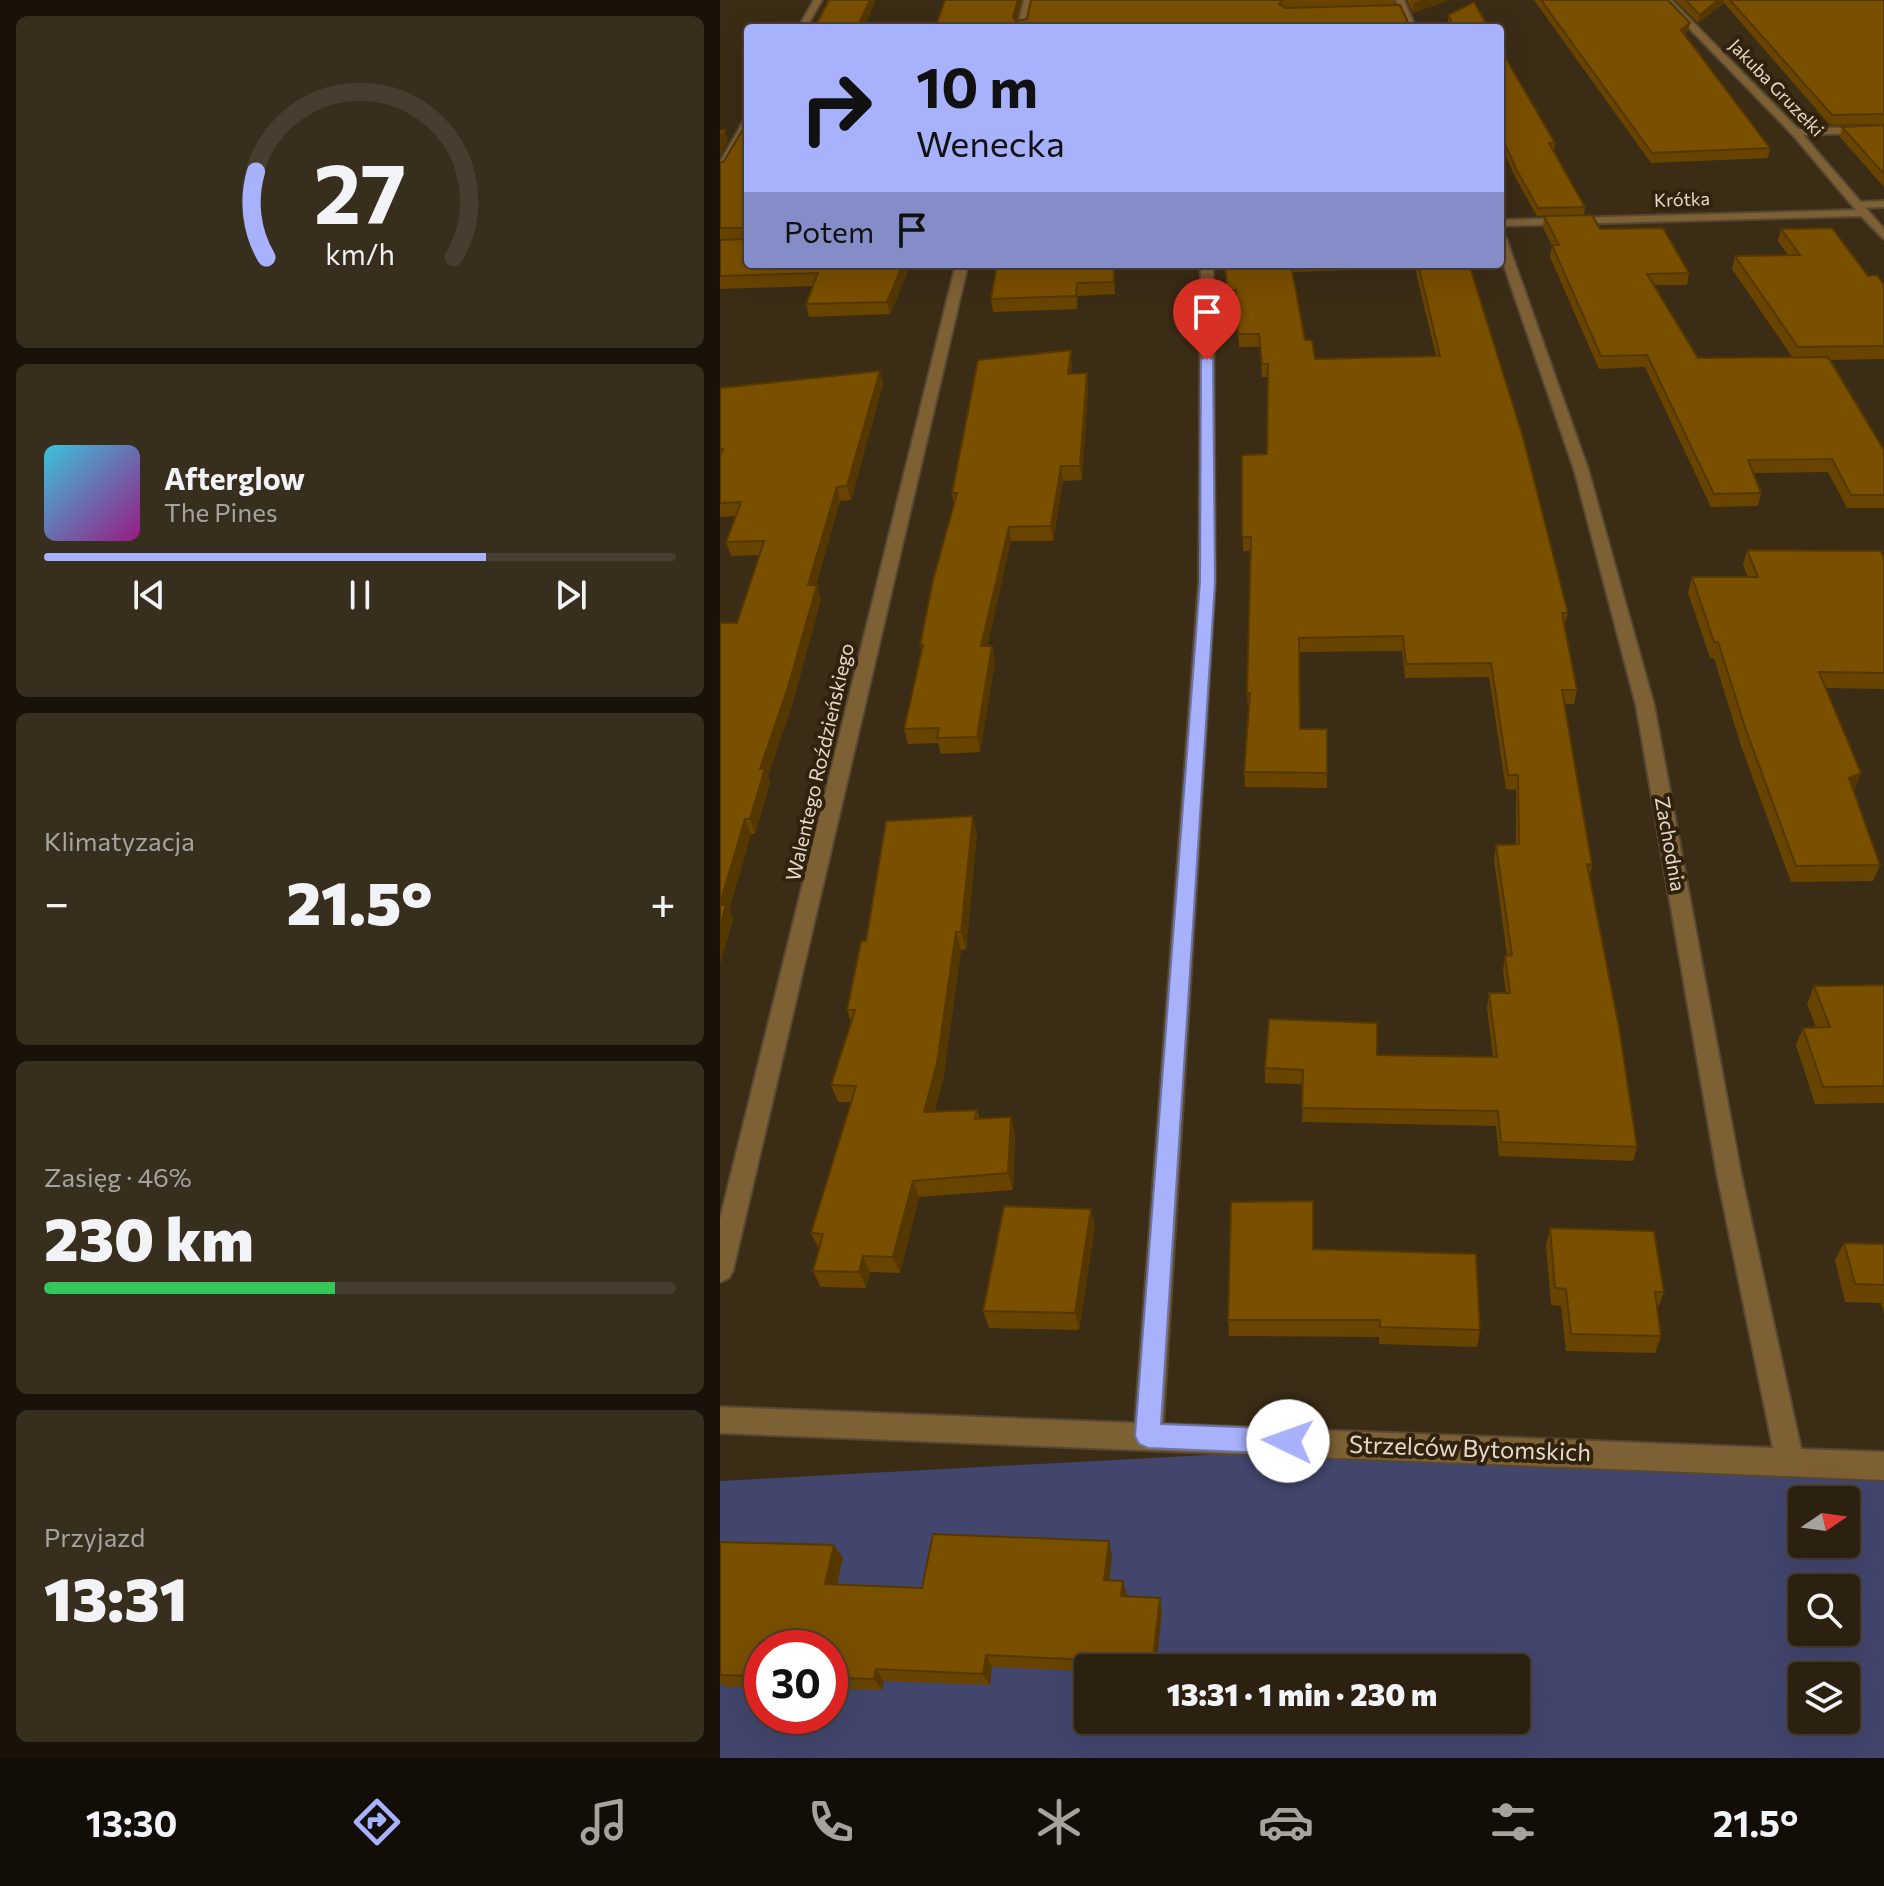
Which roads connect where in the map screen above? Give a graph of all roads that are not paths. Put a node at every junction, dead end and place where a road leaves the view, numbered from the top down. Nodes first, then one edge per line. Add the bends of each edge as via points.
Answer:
1 (818, 0) edge
2 (1028, 0) edge
3 (1400, 0) edge
4 (1666, 0) edge
5 (1404, 10) junction
6 (1390, 11) edge
7 (804, 24) edge
8 (1022, 24) edge
9 (1410, 24) edge
10 (744, 129) edge
11 (1884, 129) edge
12 (1795, 132) junction
13 (720, 171) edge
14 (1884, 204) edge
15 (1861, 209) junction
16 (1504, 223) edge
17 (1884, 236) edge
18 (1504, 249) edge
19 (961, 268) edge
20 (1207, 268) edge
21 (720, 1270) edge
22 (720, 1420) edge
23 (1148, 1436) junction
24 (1790, 1462) junction
25 (1884, 1466) edge

1 - 7 street
2 - 8 street
3 - 5 street
4 - 12 street, Jakuba Gruzełki
5 - 6 street
5 - 9 street
10 - 13 street
11 - 12 street
12 - 15 street, Jakuba Gruzełki
14 - 15 street
15 - 16 street, Krótka
15 - 17 street, Jakuba Gruzełki
18 - 24 street, Zachodnia via 1581,469 1645,705 1729,1174
19 - 21 street, Walentego Roździeńskiego
20 - 23 street via 1207,582
22 - 23 street, Strzelców Bytomskich
23 - 24 street, Strzelców Bytomskich
24 - 25 street, Strzelców Bytomskich

